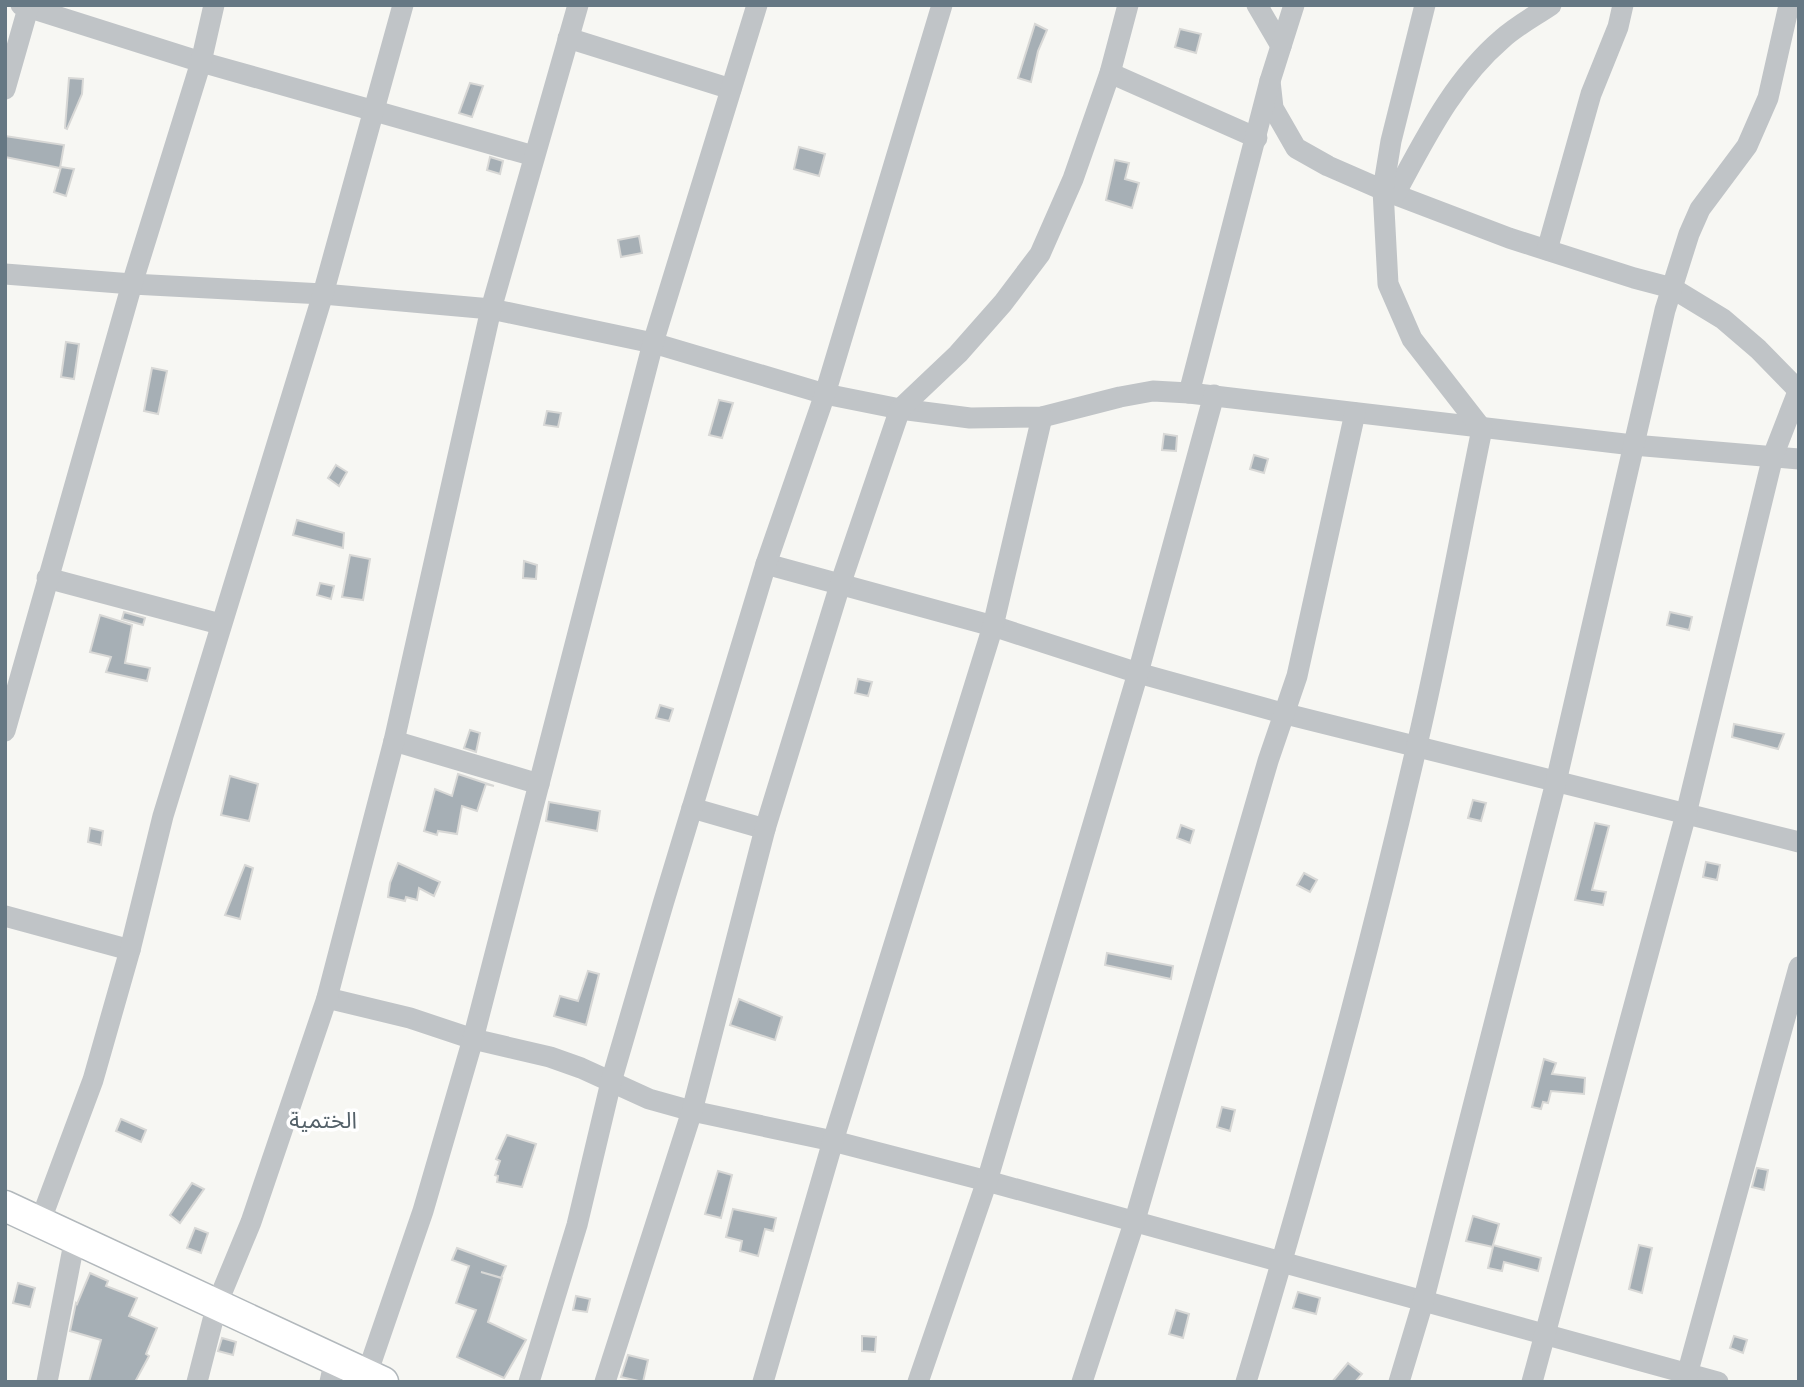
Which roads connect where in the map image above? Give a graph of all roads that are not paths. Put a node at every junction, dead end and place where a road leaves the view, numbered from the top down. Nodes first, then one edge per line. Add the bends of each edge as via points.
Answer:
1 (214, 5) edge
2 (403, 5) edge
3 (578, 5) edge
4 (757, 5) edge
5 (942, 5) edge
6 (1128, 5) edge
7 (1257, 5) edge
8 (1294, 5) edge
9 (1425, 5) edge
10 (1551, 5) edge
11 (1623, 5) edge
12 (1789, 5) edge
13 (26, 6) edge
14 (568, 38) junction
15 (1281, 46) junction
16 (201, 62) junction
17 (1110, 73) junction
18 (1270, 80) junction
19 (5, 89) edge
20 (731, 89) junction
21 (373, 111) junction
22 (1256, 138) junction
23 (534, 156) junction
24 (1389, 192) junction
25 (1547, 250) junction
26 (5, 274) edge
27 (132, 284) junction
28 (1672, 288) junction
29 (323, 294) junction
30 (491, 309) junction
31 (653, 343) junction
32 (1799, 390) edge
33 (1189, 393) junction
34 (825, 394) junction
35 (1214, 395) junction
36 (900, 409) junction
37 (1355, 413) junction
38 (1042, 417) junction
39 (1482, 429) junction
40 (1633, 445) junction
41 (1773, 456) junction
42 (1799, 459) edge
43 (766, 564) junction
44 (47, 578) junction
45 (840, 585) junction
46 (220, 624) junction
47 (993, 626) junction
48 (1138, 673) junction
49 (1286, 715) junction
50 (5, 732) edge
51 (394, 741) junction
52 (1417, 747) junction
53 (1556, 782) junction
54 (539, 784) junction
55 (692, 808) junction
56 (1686, 814) junction
57 (765, 829) junction
58 (1799, 842) edge
59 (5, 916) edge
60 (130, 950) junction
61 (1799, 967) edge
62 (327, 998) junction
63 (473, 1039) junction
64 (611, 1082) junction
65 (692, 1111) junction
66 (833, 1141) junction
67 (988, 1181) junction
68 (5, 1206) edge
69 (1135, 1220) junction
70 (40, 1222) junction
71 (75, 1238) junction
72 (1283, 1262) junction
73 (1423, 1301) junction
74 (217, 1304) junction
75 (1545, 1332) junction
76 (333, 1370) edge
77 (375, 1378) edge
78 (1687, 1378) edge
79 (47, 1382) edge
80 (197, 1382) edge
81 (529, 1382) edge
82 (605, 1382) edge
83 (763, 1382) edge
84 (918, 1382) edge
85 (1082, 1382) edge
86 (1247, 1382) edge
87 (1399, 1382) edge
88 (1532, 1382) edge
89 (1718, 1382) edge

1 - 16 street
2 - 21 street
3 - 14 street
4 - 20 street
5 - 34 street
6 - 17 street
7 - 15 street
8 - 15 street
9 - 24 street via 1391,141
10 - 24 street via 1502,38 1468,74
11 - 25 street via 1591,94
12 - 28 street via 1768,98 1747,145 1700,209
13 - 16 street
13 - 19 street
14 - 20 street
14 - 23 street
15 - 18 street
16 - 21 street
16 - 27 street
17 - 22 street
17 - 36 street via 1073,179 1040,254 958,354
18 - 22 street
18 - 24 street via 1273,108 1296,148
20 - 31 street
21 - 23 street
21 - 29 street
22 - 33 street
23 - 30 street
24 - 25 street
24 - 39 street via 1388,284 1412,339
25 - 28 street
26 - 27 street
27 - 29 street
27 - 44 street
28 - 32 street via 1724,319
28 - 40 street
29 - 30 street
29 - 46 street
30 - 31 street
30 - 51 street
31 - 34 street
31 - 54 street
32 - 41 street
33 - 35 street
33 - 38 street via 1142,393
34 - 36 street
34 - 43 street
35 - 37 street
35 - 48 street
36 - 38 street via 970,418
36 - 45 street
37 - 39 street
37 - 49 street
38 - 47 street
39 - 40 street
39 - 52 street
40 - 41 street
40 - 53 street
41 - 42 street
41 - 56 street
43 - 45 street
43 - 55 street
44 - 46 street
44 - 50 street
45 - 47 street
45 - 57 street
46 - 60 street via 163,816
47 - 48 street
47 - 66 street
48 - 49 street
48 - 67 street
49 - 52 street
49 - 69 street via 1268,761
51 - 54 street
51 - 62 street
52 - 53 street
52 - 72 street
53 - 56 street
53 - 73 street
54 - 63 street
55 - 57 street
55 - 64 street
56 - 58 street
56 - 75 street
57 - 65 street
59 - 60 street
60 - 70 street via 93,1080
61 - 78 street
62 - 63 street
62 - 74 street via 251,1222
63 - 64 street via 551,1058
63 - 77 street
64 - 65 street
64 - 81 street via 577,1225
65 - 66 street
65 - 82 street
66 - 67 street
66 - 83 street
67 - 69 street
67 - 84 street
68 - 70 street
69 - 72 street
69 - 85 street
70 - 71 street
71 - 74 street
71 - 79 street
72 - 73 street
72 - 86 street
73 - 75 street
73 - 87 street
74 - 76 street
74 - 80 street
75 - 78 street
75 - 88 street
76 - 77 street
78 - 89 street

